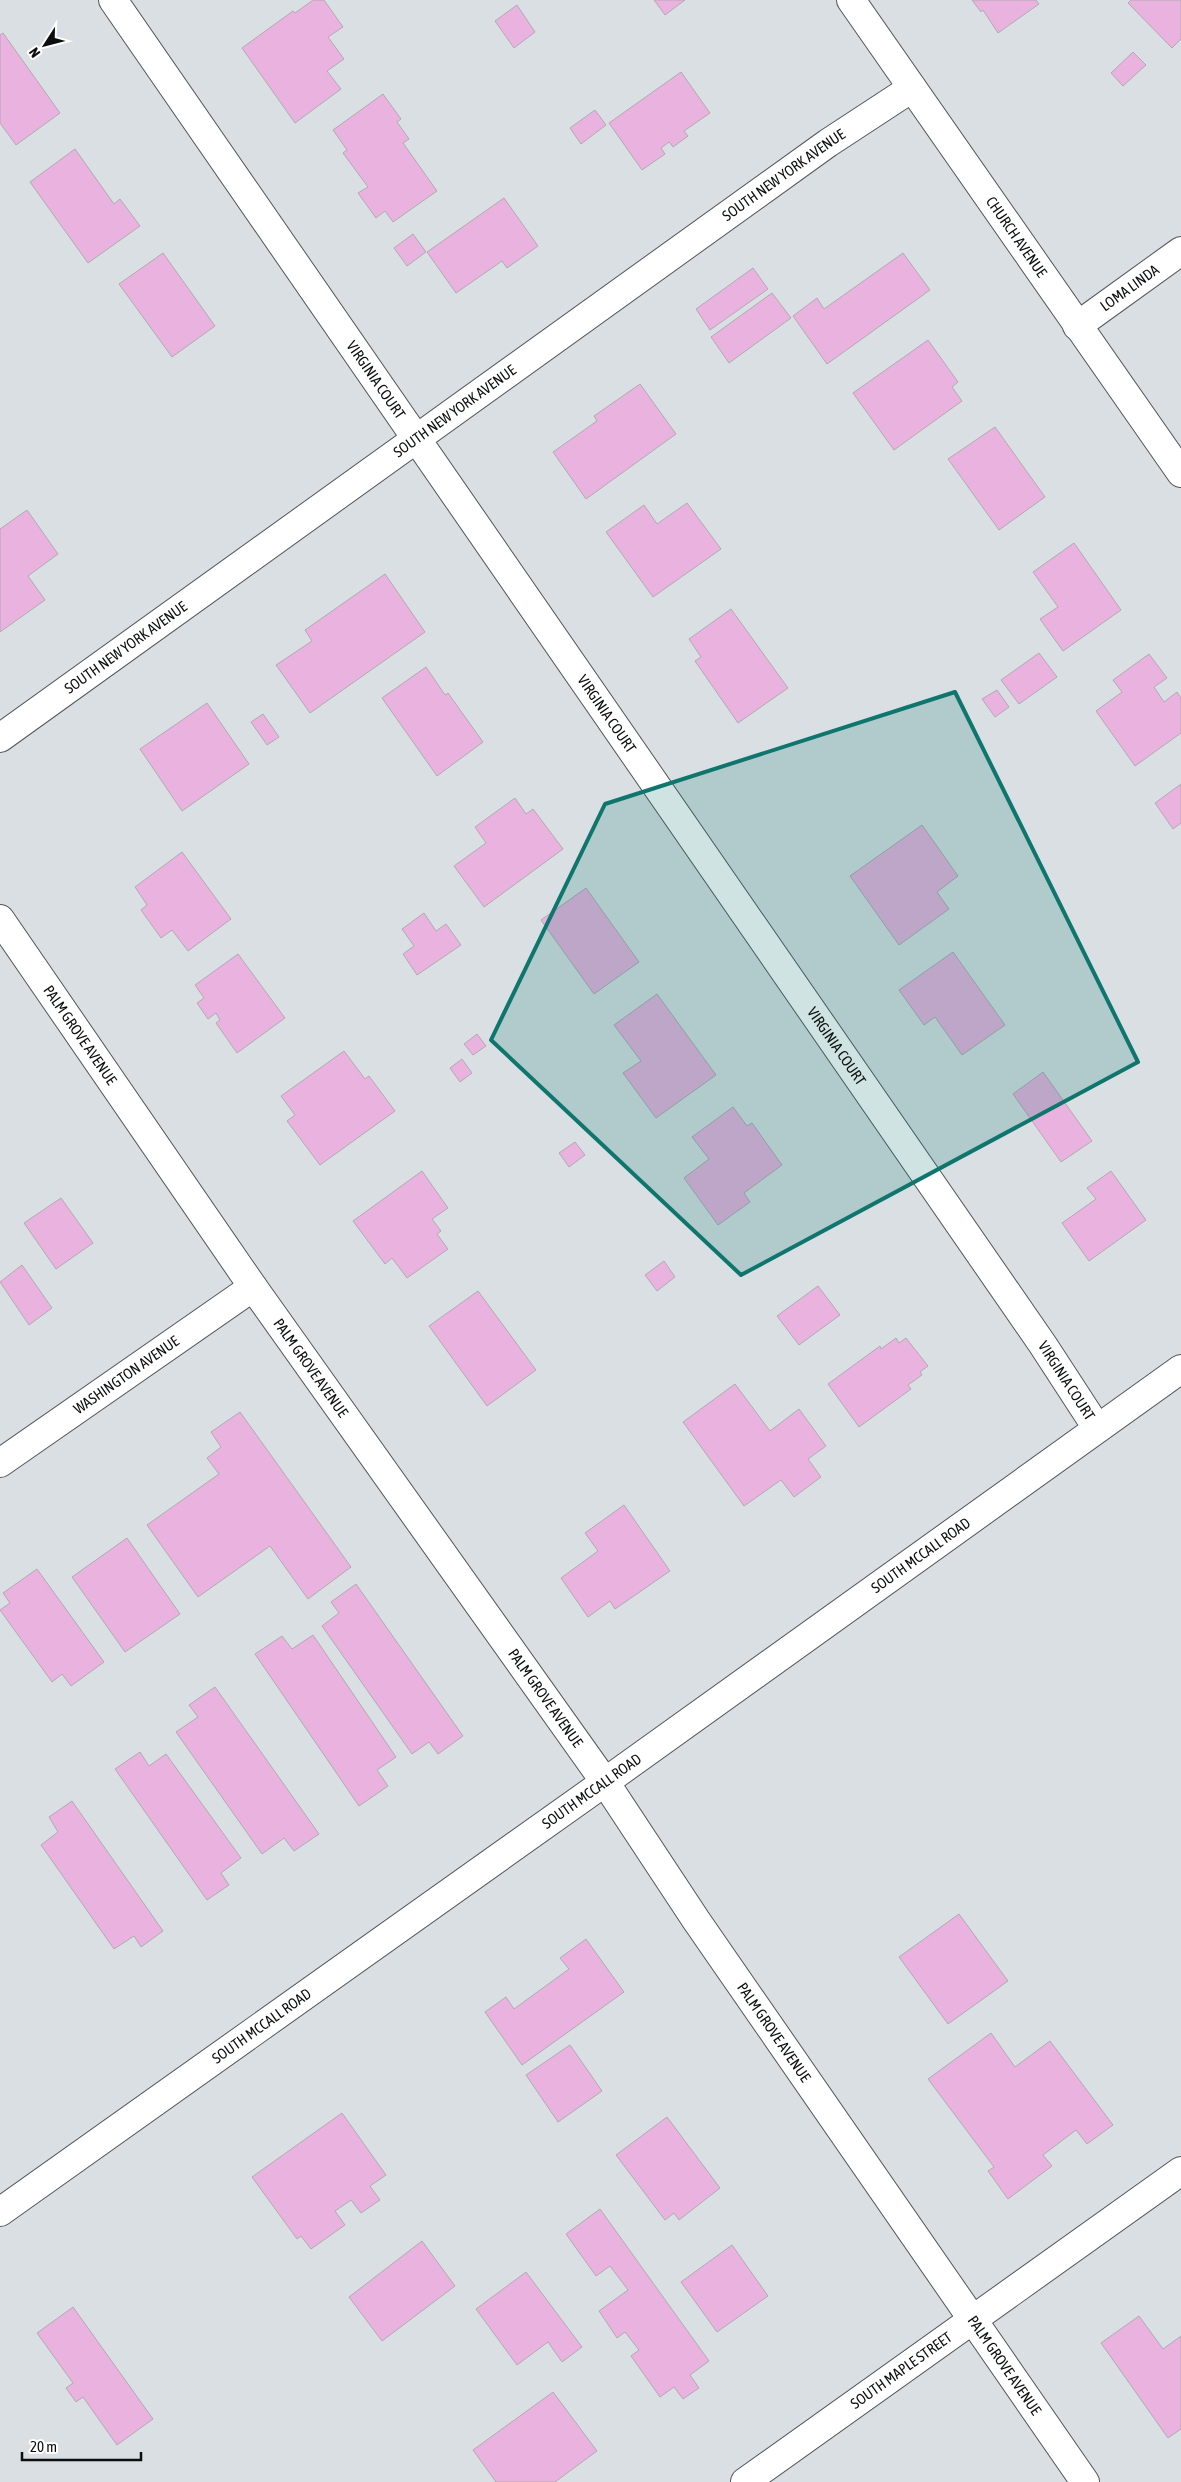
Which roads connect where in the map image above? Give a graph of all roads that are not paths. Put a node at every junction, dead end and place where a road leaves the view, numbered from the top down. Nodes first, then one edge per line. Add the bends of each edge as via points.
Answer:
1 (113, 0) edge
2 (850, 0) edge
3 (912, 88) junction
4 (1181, 251) edge
5 (1077, 326) junction
6 (416, 438) junction
7 (1181, 473) edge
8 (0, 738) edge
9 (0, 919) edge
10 (253, 1287) junction
11 (1181, 1368) edge
12 (1097, 1428) junction
13 (0, 1463) edge
14 (605, 1782) junction
15 (1181, 2171) edge
16 (0, 2212) edge
17 (973, 2320) junction
18 (746, 2482) edge
19 (1085, 2482) edge

1 - 6 street, VIRGINIA COURT
2 - 3 street, CHURCH AVENUE
3 - 5 street, CHURCH AVENUE
3 - 6 street, SOUTH NEW YORK AVENUE via 828,143
4 - 5 street, LOMA LINDA
5 - 7 street, CHURCH AVENUE
6 - 8 street, SOUTH NEW YORK AVENUE
6 - 12 street, VIRGINIA COURT via 1043,1345
9 - 10 street, PALM GROVE AVENUE
10 - 13 street, WASHINGTON AVENUE
10 - 14 street, PALM GROVE AVENUE
11 - 12 street, SOUTH MCCALL ROAD
12 - 14 street, SOUTH MCCALL ROAD
14 - 16 street, SOUTH MCCALL ROAD
14 - 17 street, PALM GROVE AVENUE via 696,1920
15 - 17 street, SOUTH MAPLE STREET
17 - 18 street, SOUTH MAPLE STREET
17 - 19 street, PALM GROVE AVENUE

